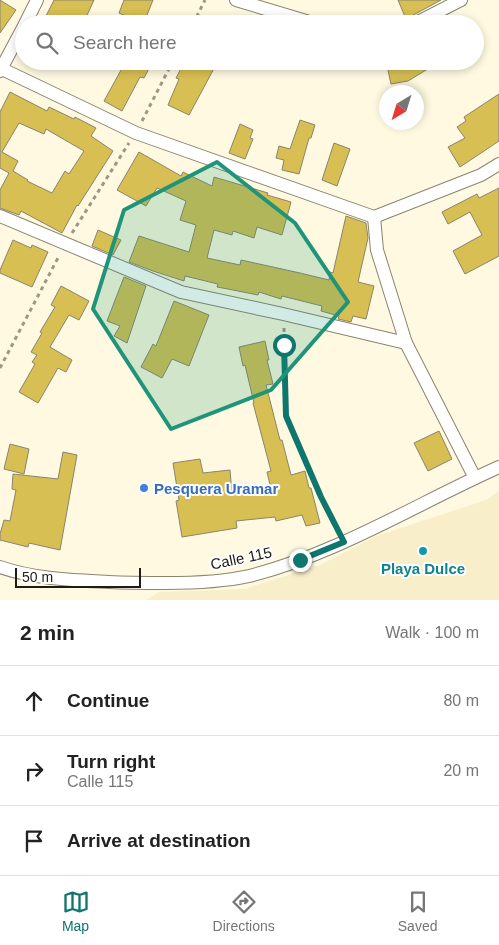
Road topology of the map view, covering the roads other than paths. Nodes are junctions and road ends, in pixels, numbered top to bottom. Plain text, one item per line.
1 (37, 0) edge
2 (236, 0) edge
3 (462, 0) edge
4 (29, 15) edge
5 (286, 15) edge
6 (432, 15) edge
7 (15, 42) edge
8 (0, 69) edge
9 (499, 164) edge
10 (0, 216) edge
11 (374, 217) junction
12 (406, 342) junction
13 (499, 467) edge
14 (475, 478) junction
15 (0, 567) edge

1 - 4 street
2 - 5 street
3 - 6 street
7 - 8 street
8 - 11 street
9 - 11 street
10 - 12 street
11 - 12 street
12 - 14 street
13 - 14 street, Calle 115
14 - 15 street, Calle 115

